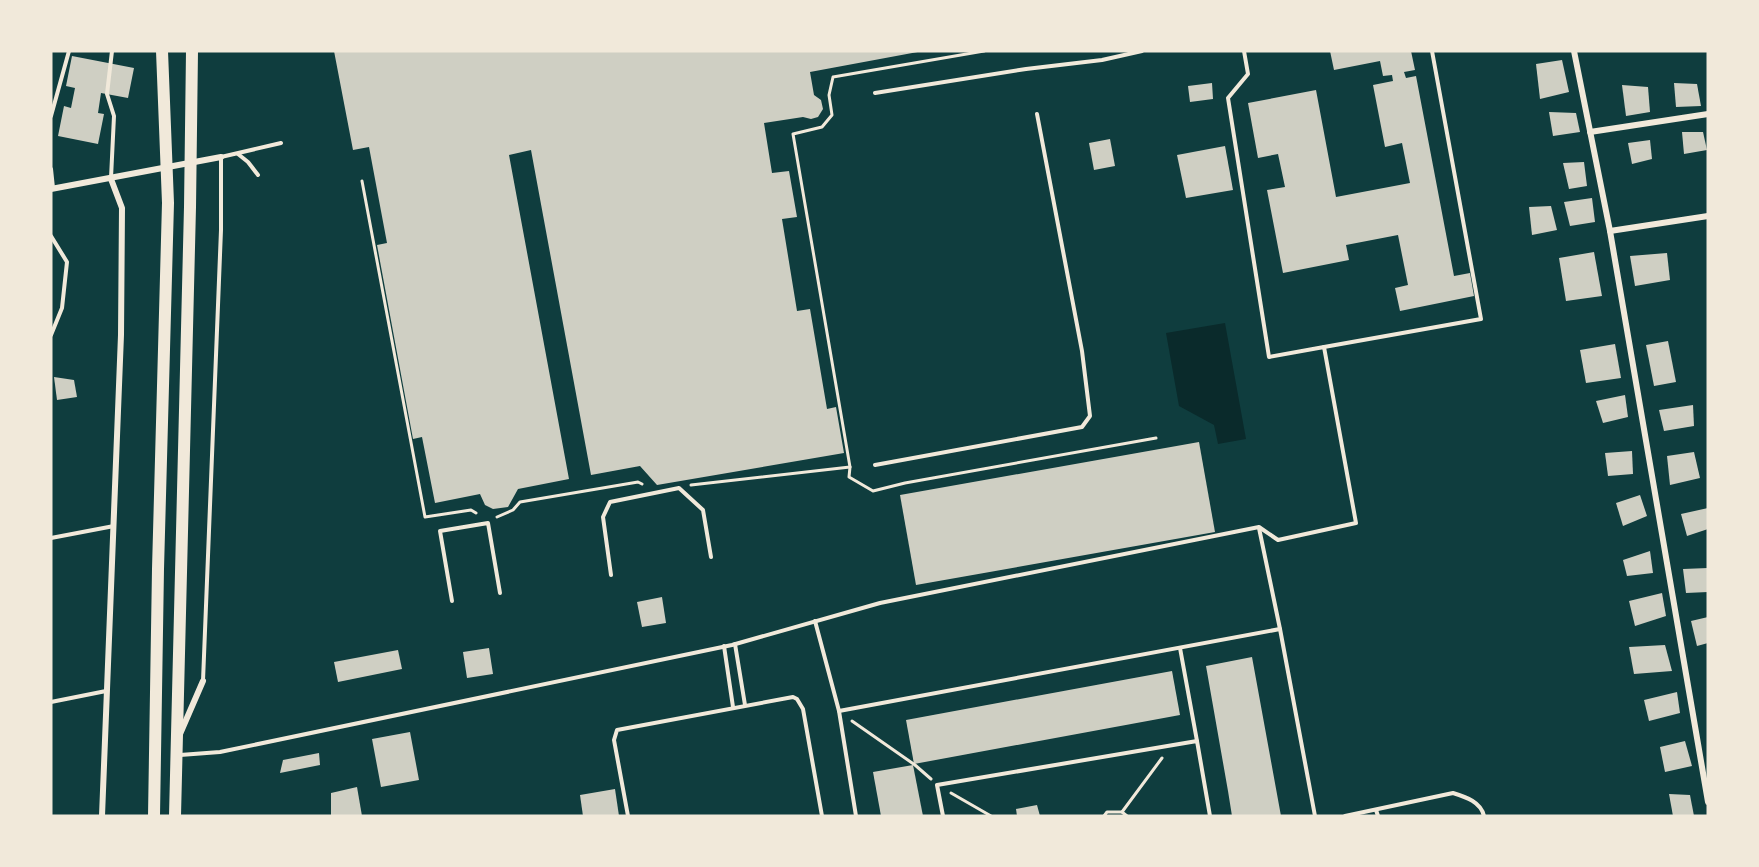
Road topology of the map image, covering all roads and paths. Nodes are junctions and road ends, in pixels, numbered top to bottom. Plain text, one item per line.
1 (69, 51) edge
2 (112, 51) edge
3 (162, 51) edge
4 (192, 51) edge
5 (984, 51) edge
6 (1142, 51) edge
7 (1244, 51) edge
8 (1432, 51) edge
9 (1575, 51) edge
10 (875, 93) dead end
11 (1037, 114) dead end
12 (1708, 114) edge
13 (51, 116) edge
14 (1590, 132) junction
15 (281, 142) dead end
16 (238, 154) junction
17 (221, 157) junction
18 (190, 164) junction
19 (168, 168) junction
20 (51, 169) edge
21 (258, 175) dead end
22 (111, 179) junction
23 (362, 181) dead end
24 (52, 189) edge
25 (1708, 216) edge
26 (1610, 231) junction
27 (51, 236) edge
28 (51, 335) edge
29 (1324, 348) junction
30 (1156, 438) dead end
31 (875, 465) dead end
32 (850, 467) junction
33 (647, 486) dead end
34 (680, 486) dead end
35 (478, 514) dead end
36 (493, 517) dead end
37 (115, 526) junction
38 (1259, 527) junction
39 (51, 538) edge
40 (711, 557) dead end
41 (611, 575) dead end
42 (500, 593) dead end
43 (453, 601) dead end
44 (815, 621) junction
45 (1280, 629) junction
46 (735, 644) junction
47 (724, 646) junction
48 (1180, 648) junction
49 (203, 681) joint
50 (106, 691) junction
51 (51, 702) edge
52 (745, 705) junction
53 (733, 707) junction
54 (839, 711) junction
55 (1197, 741) junction
56 (1171, 745) junction
57 (176, 749) junction
58 (1706, 783) edge
59 (937, 785) junction
60 (1708, 802) edge
61 (1376, 810) junction
62 (1122, 812) junction
63 (102, 816) edge
64 (154, 816) edge
65 (175, 816) edge
66 (628, 816) edge
67 (822, 816) edge
68 (856, 816) edge
69 (943, 816) edge
70 (991, 816) edge
71 (1104, 816) edge
72 (1127, 816) edge
73 (1210, 816) edge
74 (1315, 816) edge
75 (1345, 816) edge
76 (1378, 816) edge
77 (1484, 816) edge

1 - 13 lane
2 - 22 lane
3 - 19 main road
4 - 18 main road
5 - 32 path
6 - 10 lane
7 - 29 lane
8 - 29 lane
9 - 14 street
11 - 31 lane
12 - 14 street
14 - 26 street
15 - 16 lane
16 - 17 lane
16 - 21 lane
17 - 18 street
17 - 49 lane
18 - 19 street
18 - 57 main road
19 - 22 street
19 - 64 main road
20 - 24 lane
22 - 24 street
22 - 37 street
23 - 35 path
25 - 26 street
26 - 58 street
27 - 28 lane
29 - 38 lane
30 - 32 path
32 - 34 path
33 - 36 path
37 - 39 lane
37 - 50 street
38 - 44 lane
38 - 45 lane
40 - 41 lane
42 - 43 lane
44 - 46 lane
44 - 54 lane
45 - 48 lane
45 - 74 lane
46 - 47 lane
46 - 52 lane
47 - 53 lane
47 - 57 lane
48 - 54 lane
48 - 55 lane
49 - 57 street
50 - 51 lane
50 - 63 street
52 - 53 lane
52 - 67 lane
53 - 66 lane
54 - 59 path
54 - 68 lane
55 - 56 lane
55 - 73 lane
56 - 59 lane
56 - 62 path
57 - 65 main road
58 - 60 street
59 - 69 lane
59 - 70 path
61 - 75 lane
61 - 76 lane
61 - 77 lane
62 - 71 path
62 - 72 path

